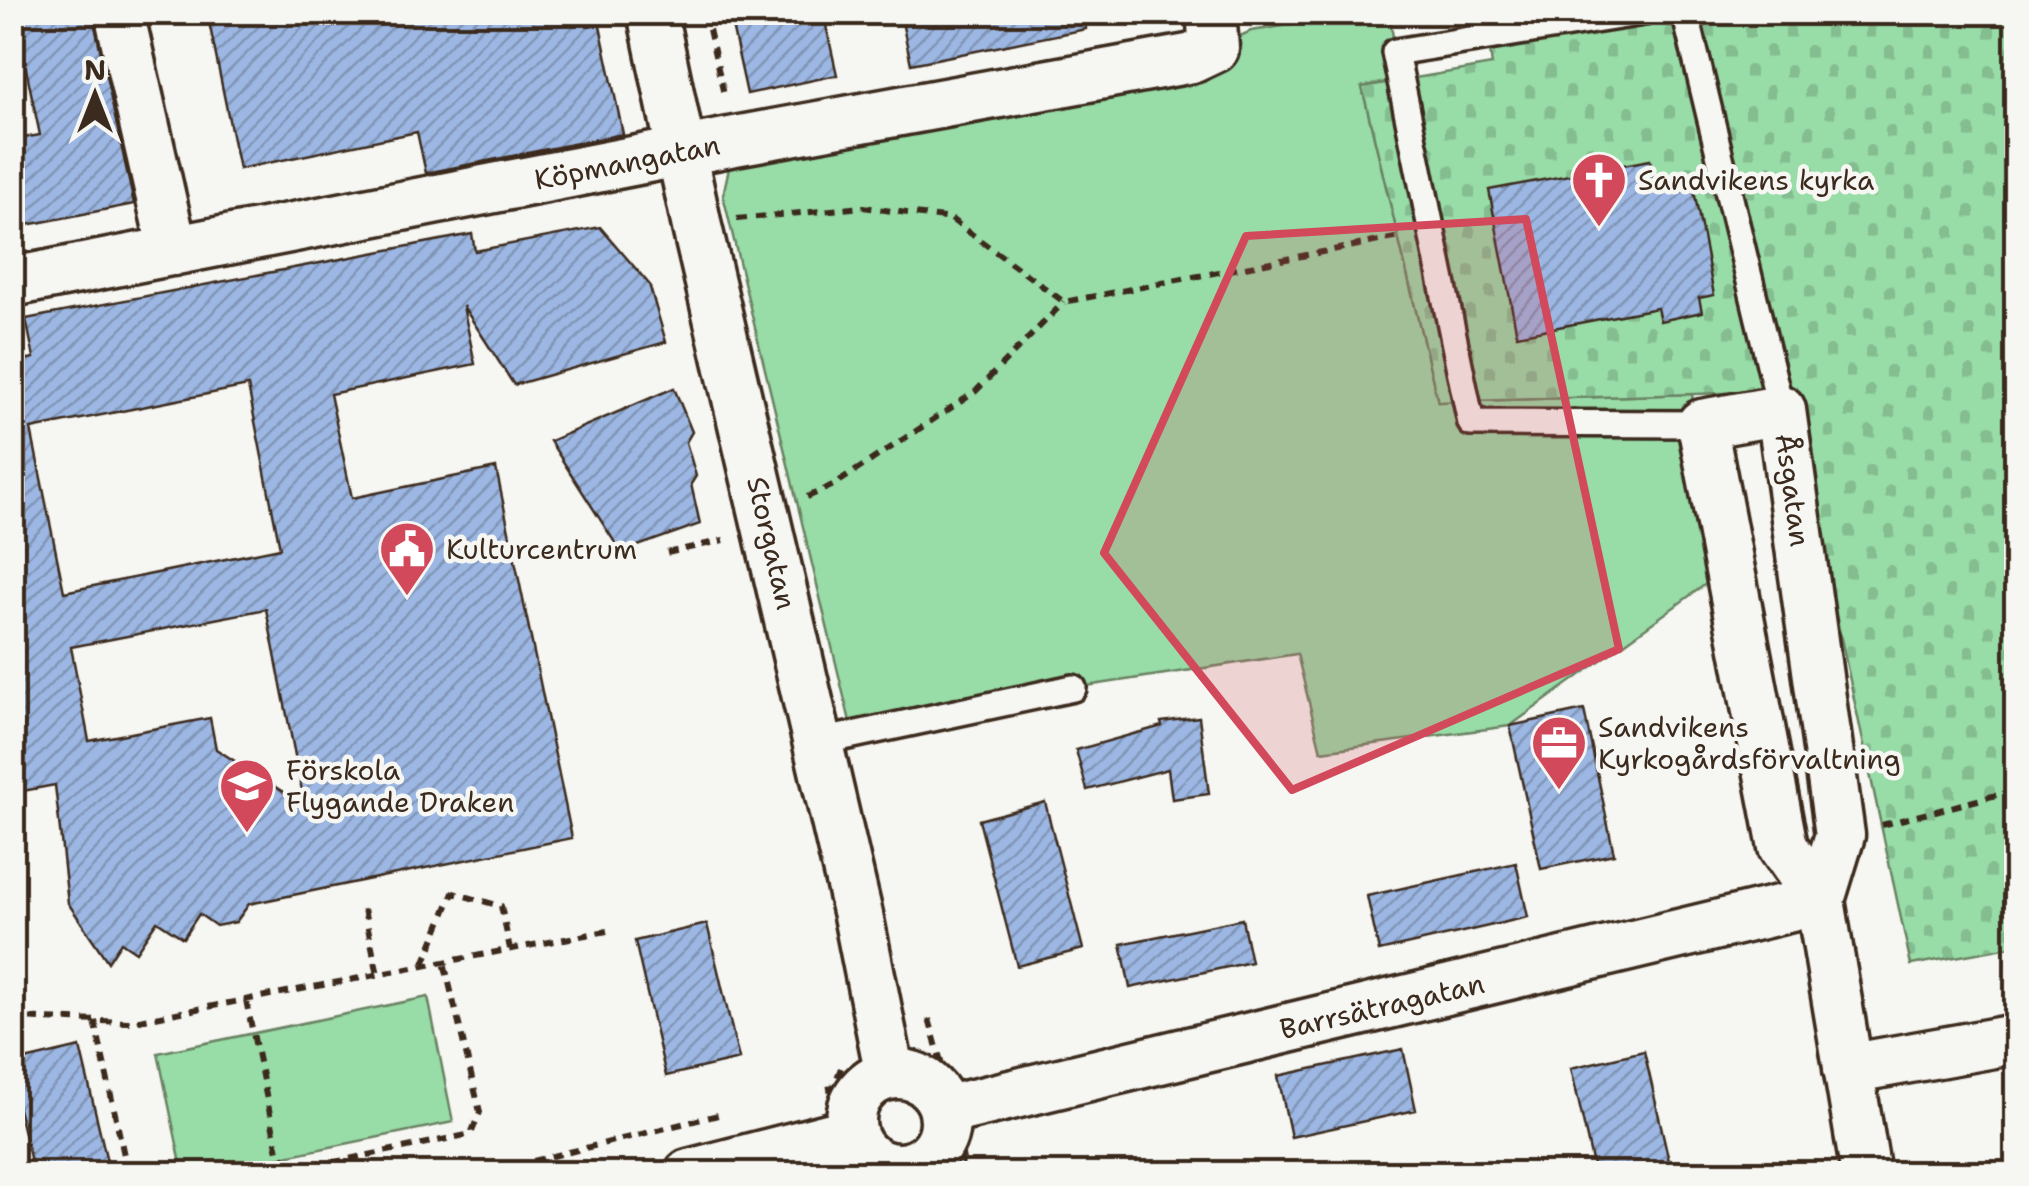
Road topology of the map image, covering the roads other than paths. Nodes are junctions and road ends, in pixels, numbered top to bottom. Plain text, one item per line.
1 (119, 12) edge
2 (652, 12) edge
3 (1644, 12) edge
4 (1686, 12) edge
5 (1212, 17) edge
6 (680, 152) junction
7 (173, 252) junction
8 (12, 282) edge
9 (1781, 410) junction
10 (1702, 424) junction
11 (1817, 654) junction
12 (1748, 668) junction
13 (1073, 688) dead end
14 (820, 742) junction
15 (1820, 900) junction
16 (2016, 1039) edge
17 (1848, 1069) junction
18 (890, 1075) junction
19 (944, 1090) junction
20 (852, 1132) junction
21 (926, 1168) edge
22 (689, 1174) edge
23 (1866, 1174) edge

1 - 7 street
2 - 6 street, Storgatan
3 - 10 lane
4 - 9 lane
5 - 6 street, Köpmangatan
6 - 7 street, Köpmangatan
6 - 14 street, Storgatan
7 - 8 street, Köpmangatan
9 - 10 street, Åsgatan
9 - 11 street, Åsgatan
10 - 12 street, Åsgatan
11 - 12 street
11 - 15 street, Åsgatan
12 - 15 street, Åsgatan
13 - 14 lane
14 - 18 street, Storgatan
15 - 17 street, Åsgatan
15 - 19 street, Barrsätragatan
16 - 17 street
17 - 23 street, Åsgatan
18 - 19 street
18 - 20 street
19 - 21 street
20 - 21 street
20 - 22 street

